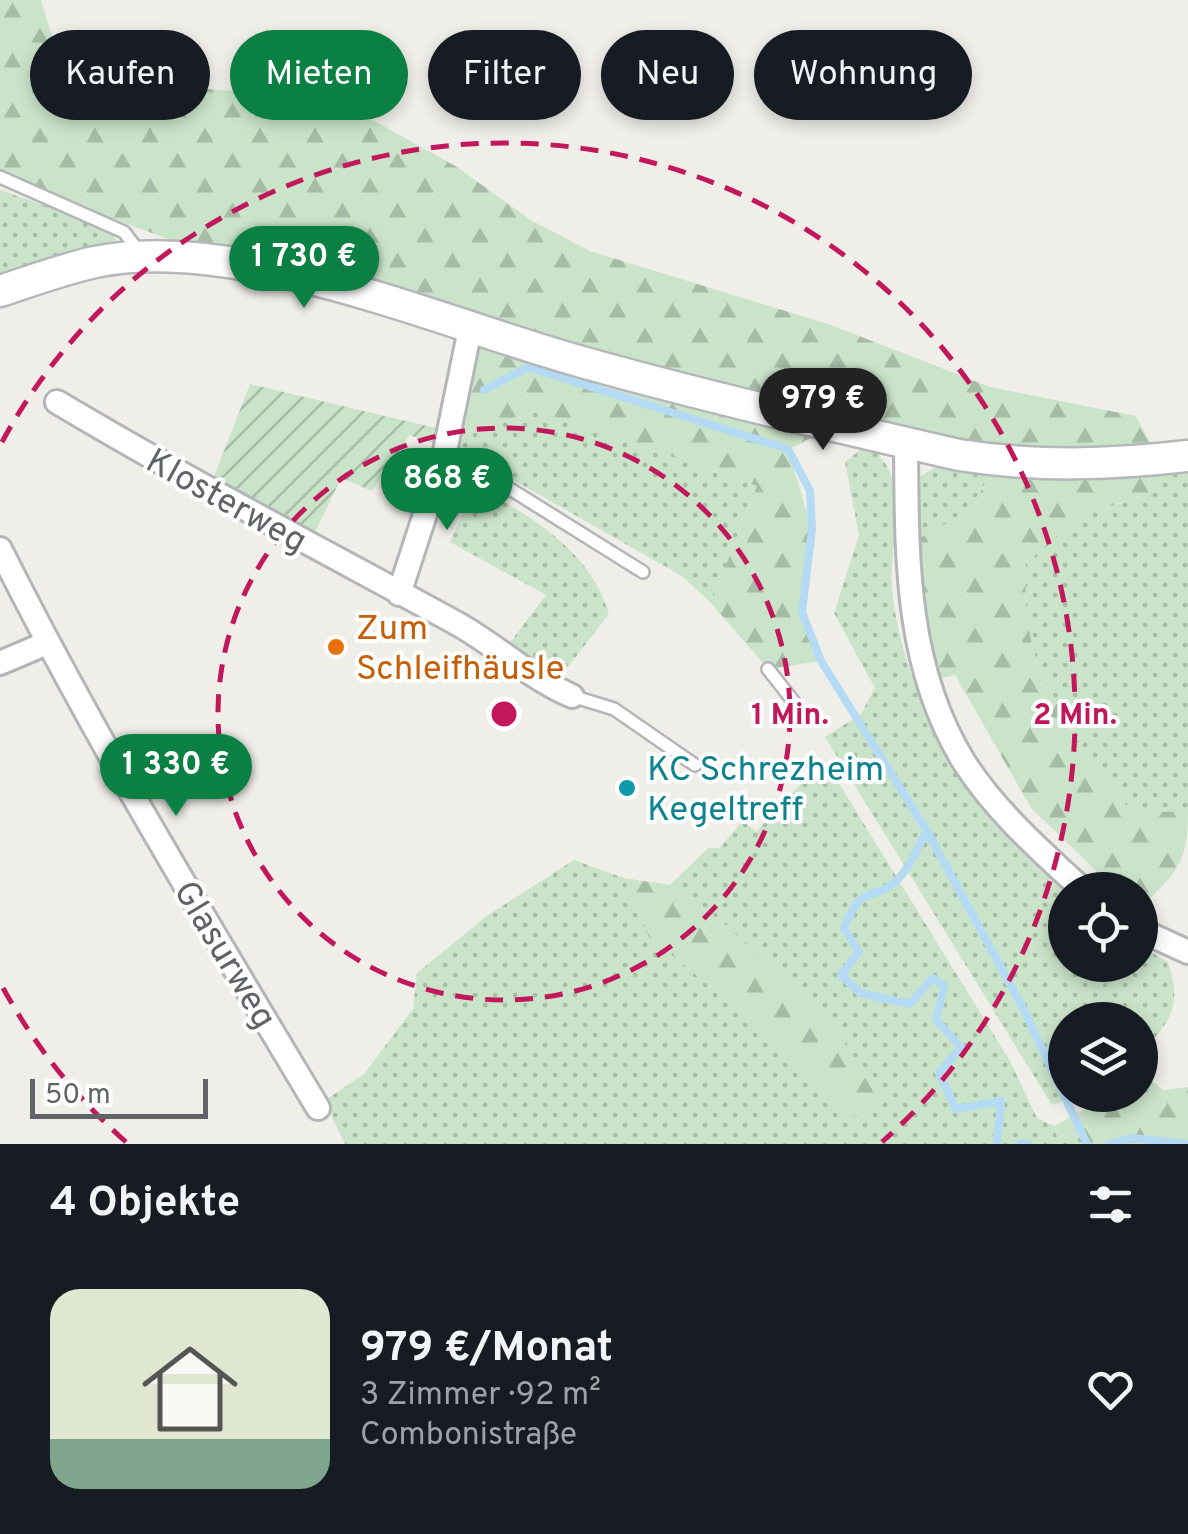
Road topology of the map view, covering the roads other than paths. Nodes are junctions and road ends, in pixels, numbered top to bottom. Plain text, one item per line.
1 (0, 177) edge
2 (143, 258) junction
3 (0, 290) edge
4 (470, 329) junction
5 (57, 402) dead end
6 (906, 443) junction
7 (444, 456) junction
8 (1188, 456) edge
9 (0, 549) edge
10 (643, 572) dead end
11 (399, 594) junction
12 (47, 643) junction
13 (0, 663) edge
14 (768, 669) dead end
15 (572, 696) joint
16 (808, 720) dead end
17 (695, 765) dead end
18 (1063, 872) edge
19 (1158, 938) edge
20 (1188, 952) edge
21 (318, 1108) dead end

1 - 2 lane
2 - 3 main road
2 - 4 main road
4 - 6 main road
4 - 7 street
5 - 11 street, Klosterweg
6 - 8 main road
6 - 18 street
7 - 10 lane
7 - 11 street
9 - 12 street, Glasurweg
11 - 15 street, Klosterweg
12 - 13 street
12 - 21 street, Glasurweg
14 - 16 lane
15 - 17 lane
19 - 20 street

